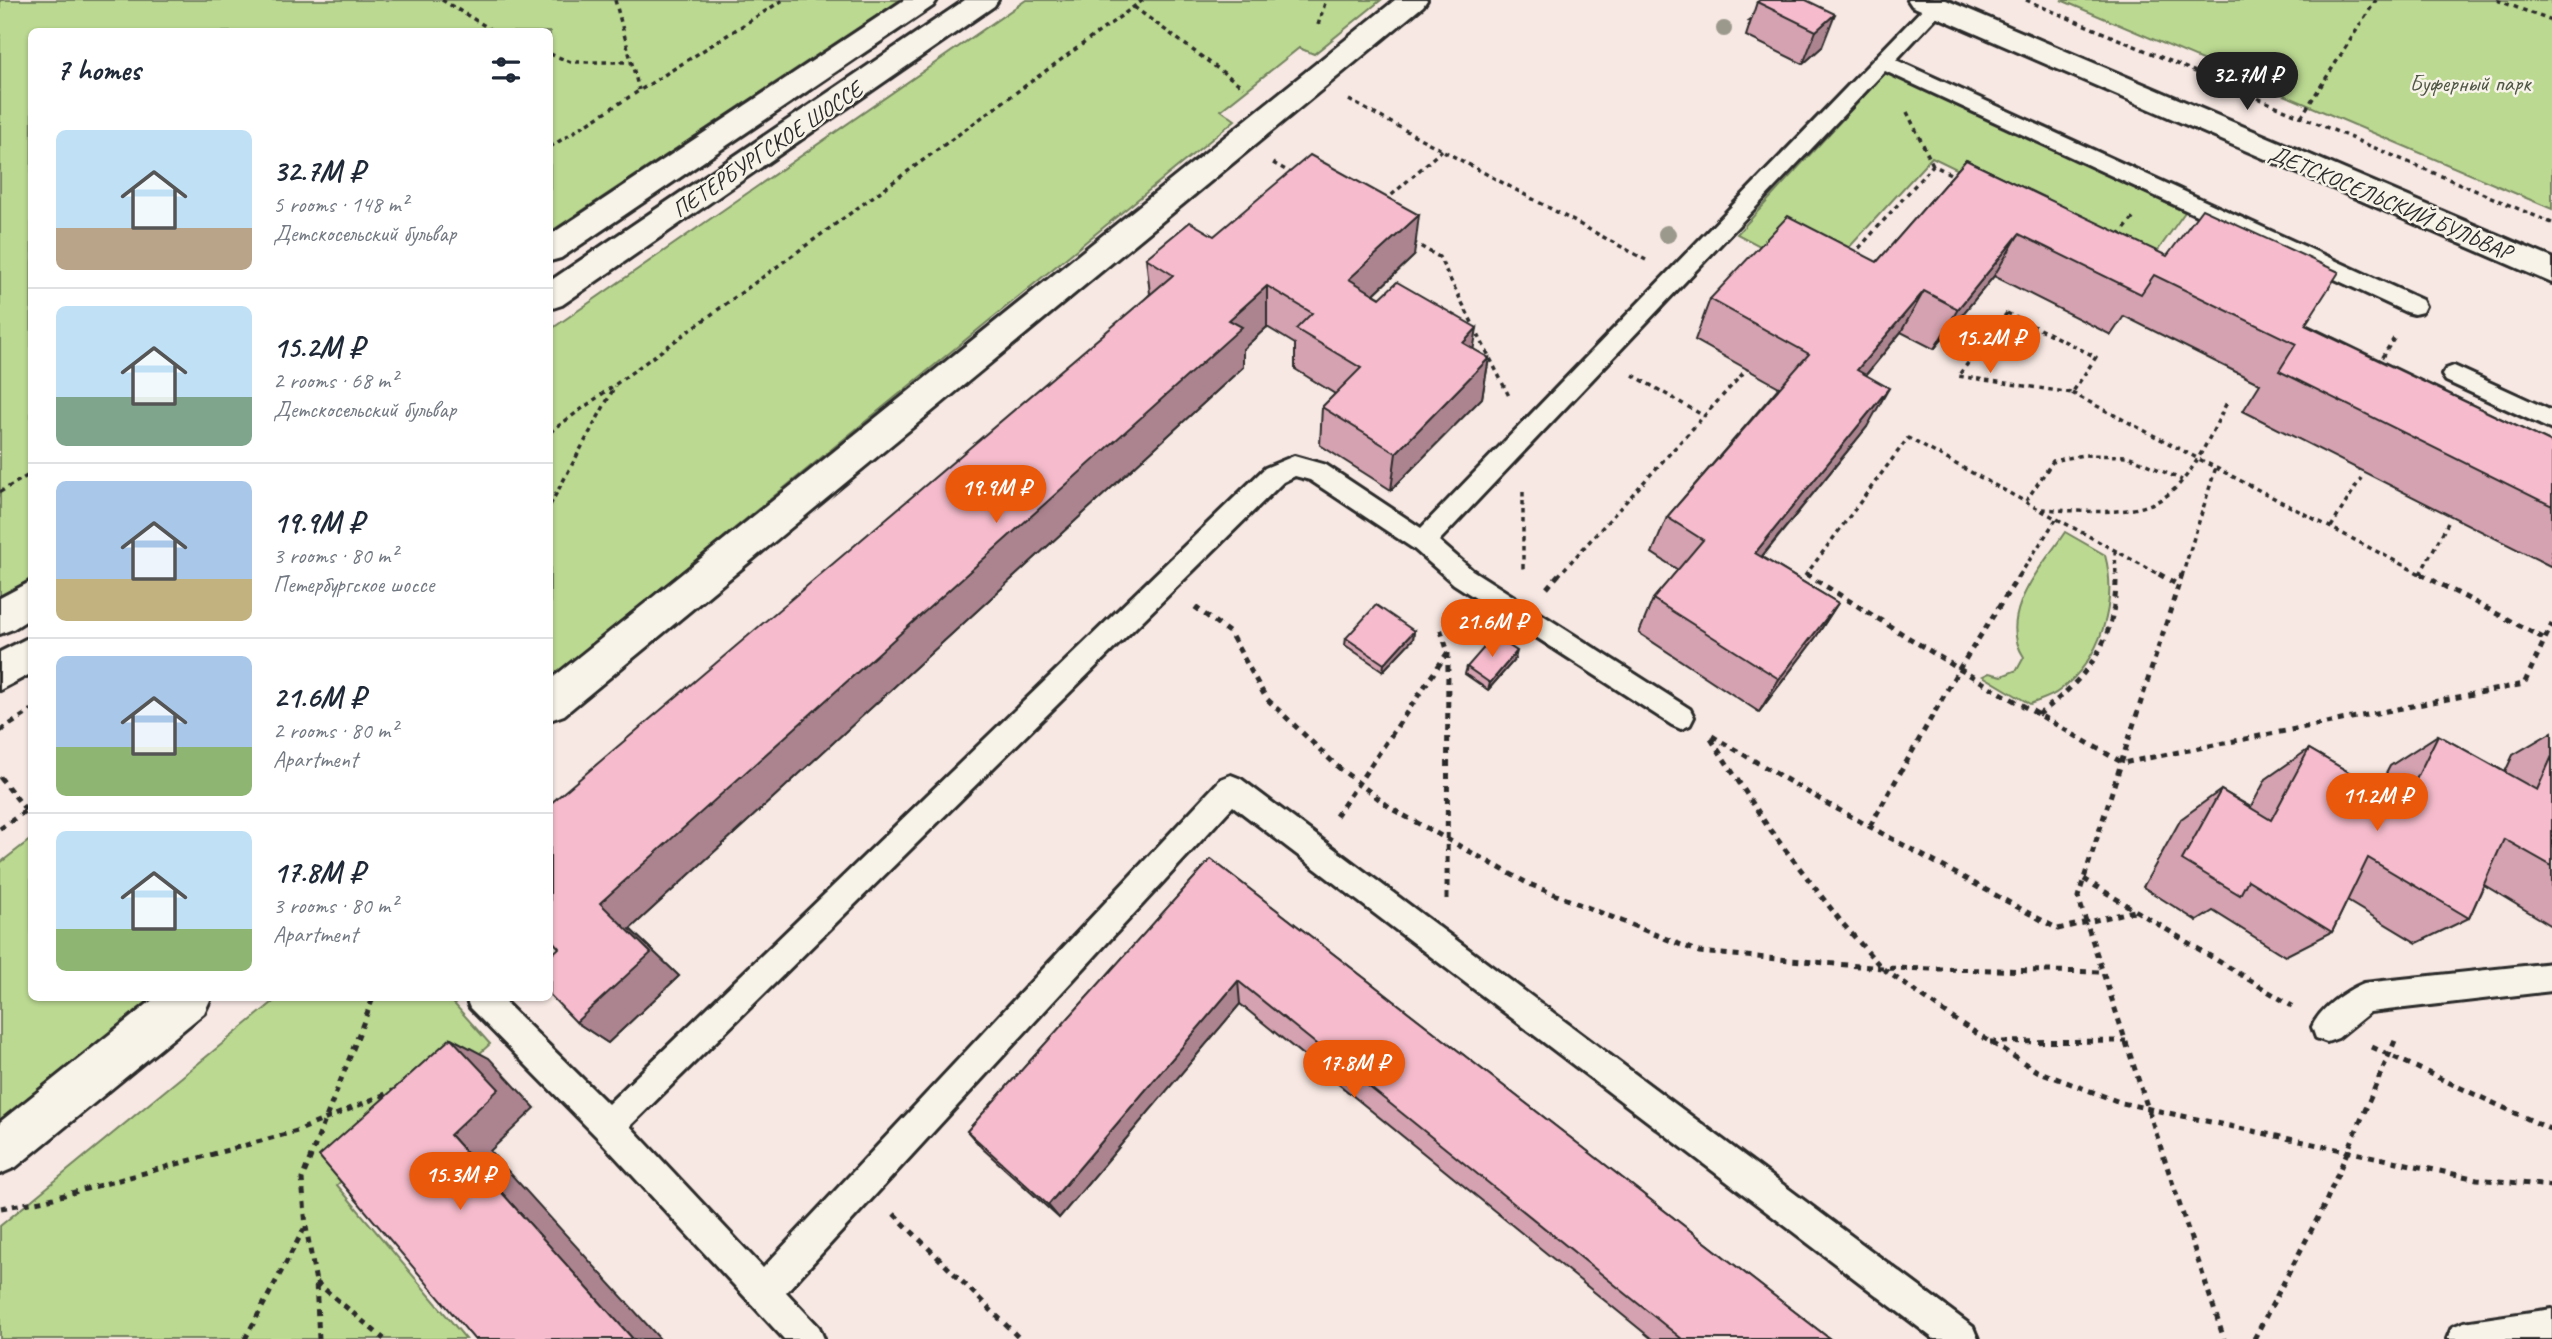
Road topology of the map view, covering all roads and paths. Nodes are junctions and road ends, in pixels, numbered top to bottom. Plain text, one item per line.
1 (442, 0) edge
2 (615, 0) edge
3 (783, 0) edge
4 (923, 0) edge
5 (984, 0) edge
6 (1143, 0) edge
7 (1413, 0) edge
8 (2026, 0) edge
9 (2376, 0) edge
10 (2497, 0) edge
11 (1929, 3) edge
12 (1134, 7) junction
13 (1763, 8) edge
14 (2552, 21) edge
15 (488, 28) edge
16 (1755, 28) dead end
17 (553, 55) edge
18 (631, 62) junction
19 (1883, 62) junction
20 (1244, 88) dead end
21 (639, 91) junction
22 (1345, 98) dead end
23 (2301, 117) junction
24 (553, 145) edge
25 (1442, 150) junction
26 (1268, 160) dead end
27 (1301, 179) edge
28 (1970, 183) edge
29 (2157, 188) junction
30 (1378, 208) edge
31 (2552, 223) edge
32 (1404, 237) edge
33 (2116, 240) edge
34 (553, 248) edge
35 (1851, 256) edge
36 (2552, 271) edge
37 (1677, 276) junction
38 (553, 295) edge
39 (2414, 306) joint
40 (1746, 369) edge
41 (2371, 375) edge
42 (2454, 375) dead end
43 (615, 385) junction
44 (2072, 393) junction
45 (1512, 401) dead end
46 (2227, 402) dead end
47 (2552, 421) edge
48 (553, 430) edge
49 (1523, 438) junction
50 (2199, 459) junction
51 (2216, 467) junction
52 (28, 474) edge
53 (2361, 478) dead end
54 (2182, 480) junction
55 (0, 492) edge
56 (553, 499) edge
57 (2026, 502) junction
58 (2041, 509) junction
59 (2057, 518) junction
60 (2448, 523) dead end
61 (2331, 527) junction
62 (1423, 542) junction
63 (2115, 550) junction
64 (2420, 574) junction
65 (1163, 583) junction
66 (2178, 585) junction
67 (28, 600) edge
68 (1523, 614) junction
69 (0, 618) edge
70 (2552, 624) edge
71 (1439, 625) dead end
72 (2545, 639) junction
73 (1448, 652) junction
74 (28, 655) edge
75 (1959, 669) junction
76 (0, 673) edge
77 (553, 702) edge
78 (28, 713) edge
79 (2038, 715) junction
80 (1681, 717) dead end
81 (0, 731) edge
82 (2123, 763) junction
83 (0, 777) edge
84 (1359, 783) junction
85 (26, 810) joint
86 (1339, 813) dead end
87 (1870, 825) junction
88 (0, 829) edge
89 (1447, 839) junction
90 (2084, 879) junction
91 (2087, 923) junction
92 (1446, 950) junction
93 (1882, 968) junction
94 (2102, 972) junction
95 (2552, 977) edge
96 (2417, 991) junction
97 (185, 1001) edge
98 (372, 1001) edge
99 (484, 1001) edge
100 (2327, 1027) dead end
101 (2126, 1041) junction
102 (1990, 1042) junction
103 (399, 1087) edge
104 (2148, 1108) junction
105 (323, 1122) junction
106 (608, 1126) junction
107 (2348, 1150) junction
108 (0, 1151) edge
109 (864, 1184) junction
110 (2552, 1186) edge
111 (1, 1208) edge
112 (306, 1227) junction
113 (316, 1282) junction
114 (764, 1293) junction
115 (2552, 1326) edge
116 (245, 1339) edge
117 (320, 1339) edge
118 (384, 1339) edge
119 (807, 1339) edge
120 (1020, 1339) edge
121 (1961, 1339) edge
122 (2224, 1339) edge
123 (2254, 1339) edge
124 (2464, 1339) edge

1 - 15 path
2 - 18 path
3 - 21 path
4 - 34 street, ПЕТЕРБУРГСКОЕ ШОССЕ
5 - 38 street, ПЕТЕРБУРГСКОЕ ШОССЕ
6 - 12 path
7 - 77 street
8 - 23 path
9 - 23 path
10 - 14 path
11 - 19 lane
11 - 36 street, ДЕТСКОСЕЛЬСКИЙ БУЛЬВАР
12 - 20 path
12 - 43 path
13 - 16 path
17 - 18 path
18 - 21 path
19 - 29 lane
19 - 37 lane
21 - 24 path
22 - 25 path
23 - 31 path
25 - 30 path
25 - 37 path
26 - 27 path
28 - 35 path
29 - 33 path
29 - 39 lane
32 - 45 path
37 - 49 lane
39 - 41 path
40 - 68 path
42 - 47 lane
43 - 48 path
43 - 56 path
44 - 44 path
44 - 50 path
46 - 50 path
49 - 62 lane
49 - 68 path
50 - 51 path
50 - 54 path
51 - 61 path
51 - 66 path
52 - 55 path
53 - 61 path
54 - 57 path
54 - 58 path
57 - 58 path
57 - 75 path
58 - 59 path
59 - 63 path
59 - 75 path
60 - 64 path
61 - 64 path
62 - 65 lane
62 - 68 lane
63 - 66 path
63 - 79 path
64 - 72 path
65 - 84 path
65 - 106 lane
66 - 82 path
67 - 69 street
68 - 80 lane
70 - 72 path
71 - 73 path
72 - 82 path
73 - 84 path
73 - 89 path
74 - 76 street
75 - 79 path
75 - 87 path
78 - 81 path
79 - 82 path
82 - 90 path
83 - 85 path
84 - 86 path
84 - 89 path
85 - 88 path
87 - 91 path
87 - 93 path
89 - 92 path
89 - 93 path
90 - 91 path
90 - 91 path
91 - 94 path
92 - 109 lane
92 - 121 lane
93 - 94 path
93 - 102 path
94 - 101 path
95 - 96 lane
96 - 100 lane
96 - 107 path
97 - 108 street
98 - 105 path
99 - 106 lane
101 - 102 path
101 - 104 path
102 - 104 path
103 - 105 path
104 - 107 path
104 - 122 path
105 - 111 path
105 - 112 path
106 - 114 lane
107 - 110 path
107 - 123 path
109 - 114 lane
109 - 120 path
112 - 113 path
112 - 116 path
113 - 117 path
113 - 118 path
114 - 119 lane
115 - 124 lane

